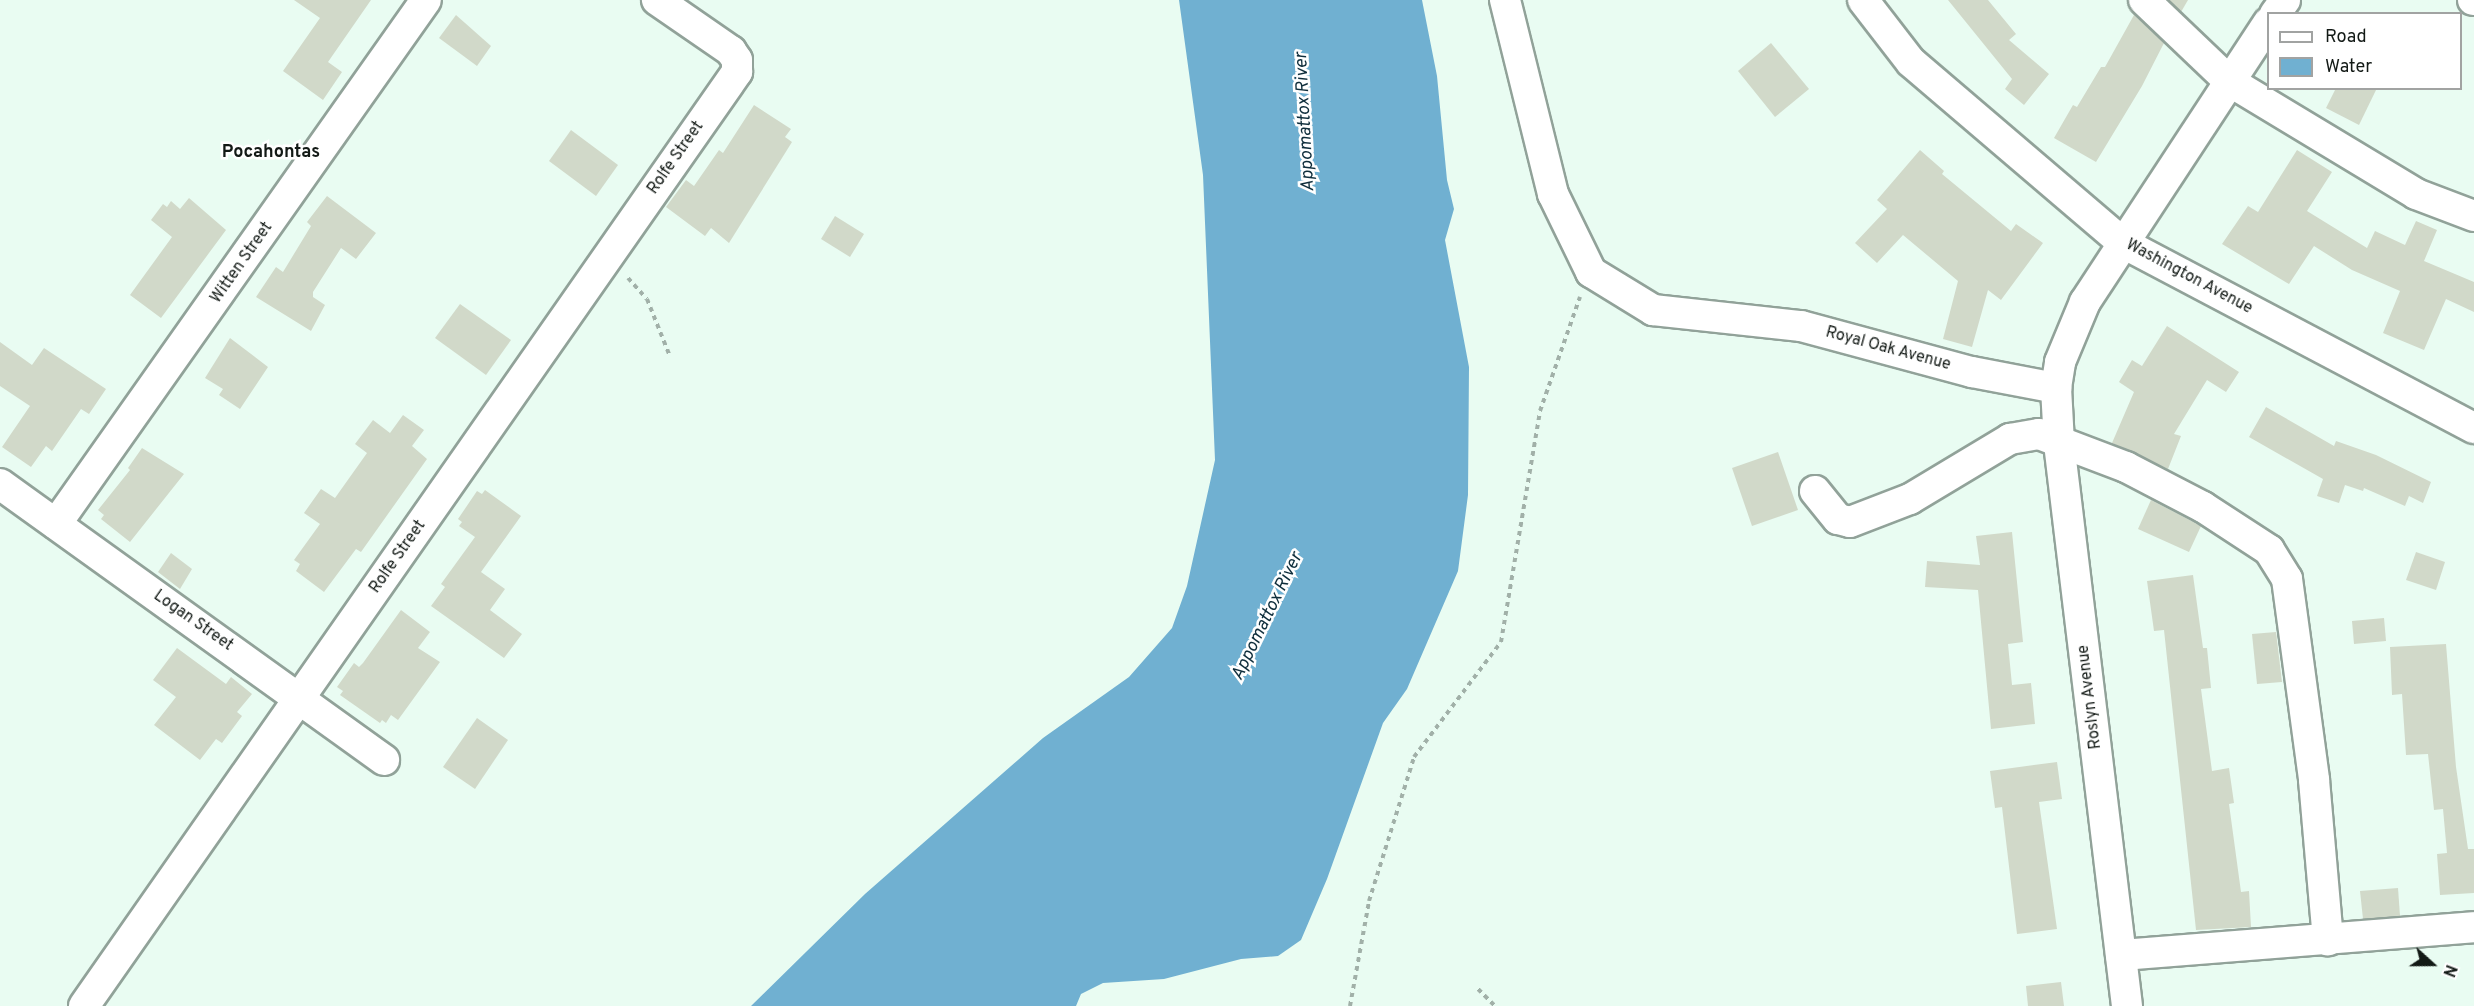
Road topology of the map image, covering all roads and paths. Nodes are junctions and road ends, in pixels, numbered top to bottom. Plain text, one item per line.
1 (426, 0) edge
2 (657, 0) edge
3 (1505, 0) edge
4 (1863, 0) edge
5 (2144, 0) edge
6 (2267, 24) edge
7 (2229, 81) junction
8 (2474, 216) edge
9 (2123, 243) junction
10 (608, 255) junction
11 (1591, 272) junction
12 (669, 354) dead end
13 (2056, 388) junction
14 (2474, 428) edge
15 (2059, 443) junction
16 (0, 484) edge
17 (1815, 490) dead end
18 (56, 524) junction
19 (300, 697) junction
20 (384, 760) dead end
21 (2474, 927) edge
22 (2328, 940) junction
23 (2121, 955) junction
24 (1478, 989) dead end
25 (84, 1006) edge
26 (1350, 1006) edge
27 (1495, 1006) edge
28 (2127, 1006) edge

1 - 18 street, Witten Street
2 - 10 street, Rolfe Street
3 - 11 street
4 - 9 street, Washington Avenue
5 - 7 street
6 - 7 street
7 - 8 street
7 - 9 street
9 - 13 street
9 - 14 street, Washington Avenue
10 - 12 path
10 - 19 street, Rolfe Street
11 - 13 street, Royal Oak Avenue
11 - 26 path
13 - 15 street, Roslyn Avenue
15 - 17 street
15 - 22 street
15 - 23 street, Roslyn Avenue
16 - 18 street, Logan Street
18 - 19 street, Logan Street
19 - 20 street, Logan Street
19 - 25 street, Rolfe Street
21 - 22 street
22 - 23 street
23 - 28 street, Roslyn Avenue
24 - 27 path

